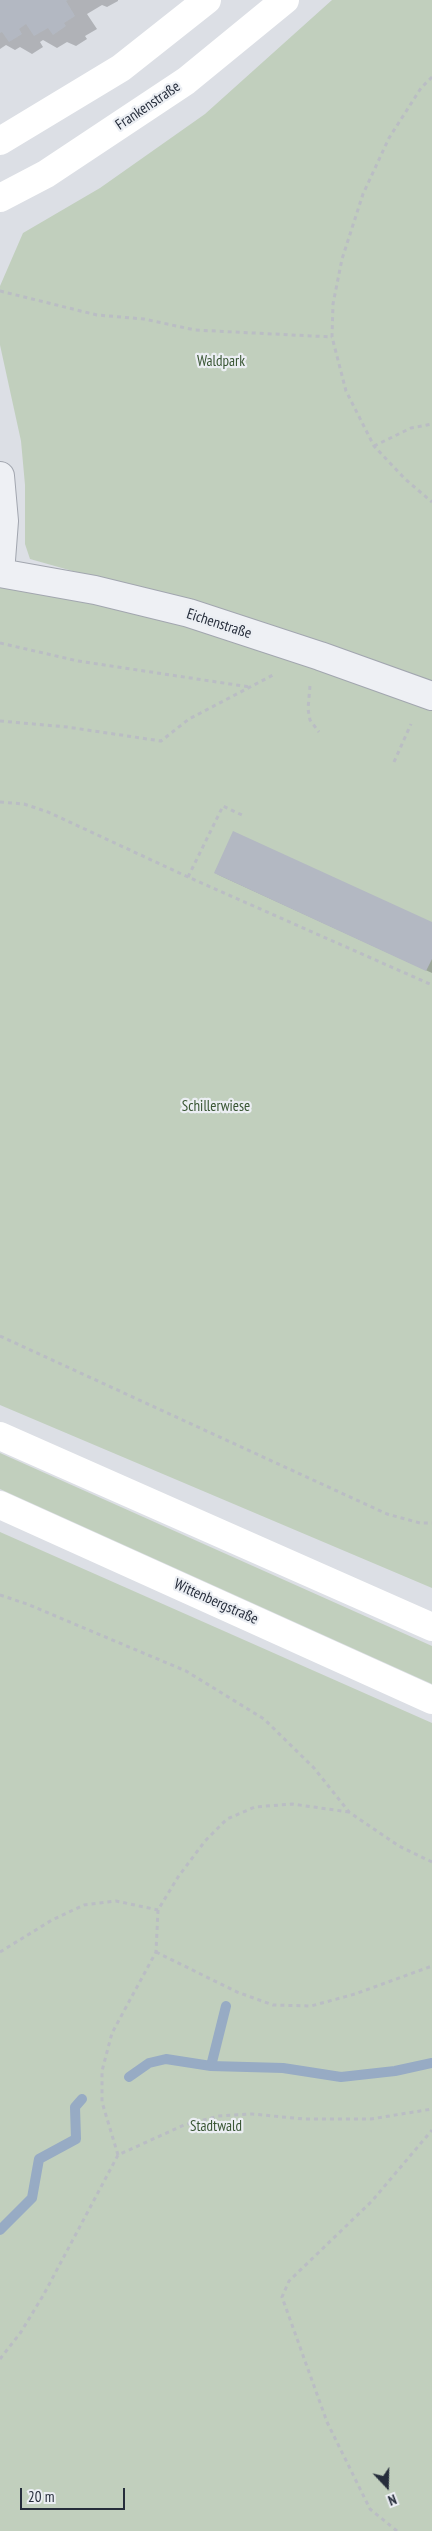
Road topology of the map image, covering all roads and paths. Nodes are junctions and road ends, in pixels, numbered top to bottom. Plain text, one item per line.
1 (207, 0) edge
2 (285, 0) edge
3 (432, 77) edge
4 (0, 141) edge
5 (0, 198) edge
6 (0, 291) edge
7 (332, 337) junction
8 (432, 424) edge
9 (374, 446) junction
10 (0, 476) edge
11 (432, 502) edge
12 (0, 573) edge
13 (0, 643) edge
14 (315, 654) junction
15 (252, 687) junction
16 (432, 696) edge
17 (413, 719) dead end
18 (0, 721) edge
19 (319, 732) dead end
20 (394, 762) dead end
21 (0, 802) edge
22 (244, 816) dead end
23 (188, 877) junction
24 (432, 984) edge
25 (0, 1336) edge
26 (0, 1436) edge
27 (0, 1505) edge
28 (432, 1523) edge
29 (0, 1596) edge
30 (432, 1627) edge
31 (432, 1700) edge
32 (349, 1812) junction
33 (432, 1862) edge
34 (158, 1910) junction
35 (0, 1952) edge
36 (156, 1952) junction
37 (432, 1966) edge
38 (432, 2109) edge
39 (432, 2130) edge
40 (118, 2155) junction
41 (0, 2359) edge
42 (398, 2531) edge

1 - 4 main road
2 - 5 main road, Frankenstraße
3 - 7 path
6 - 7 path
7 - 9 path
8 - 9 path
9 - 11 path
10 - 12 street, Eichenstraße
12 - 14 street, Eichenstraße
13 - 15 path
14 - 15 path
14 - 16 street, Eichenstraße
14 - 19 path
15 - 18 path
17 - 20 path
21 - 23 path
22 - 23 path
23 - 24 path
25 - 28 path
26 - 30 main road
27 - 31 main road, Wittenbergstraße
29 - 32 path
32 - 33 path
32 - 34 path
34 - 35 path
34 - 36 path
36 - 37 path
36 - 40 path
38 - 40 path
39 - 42 path
40 - 41 path

